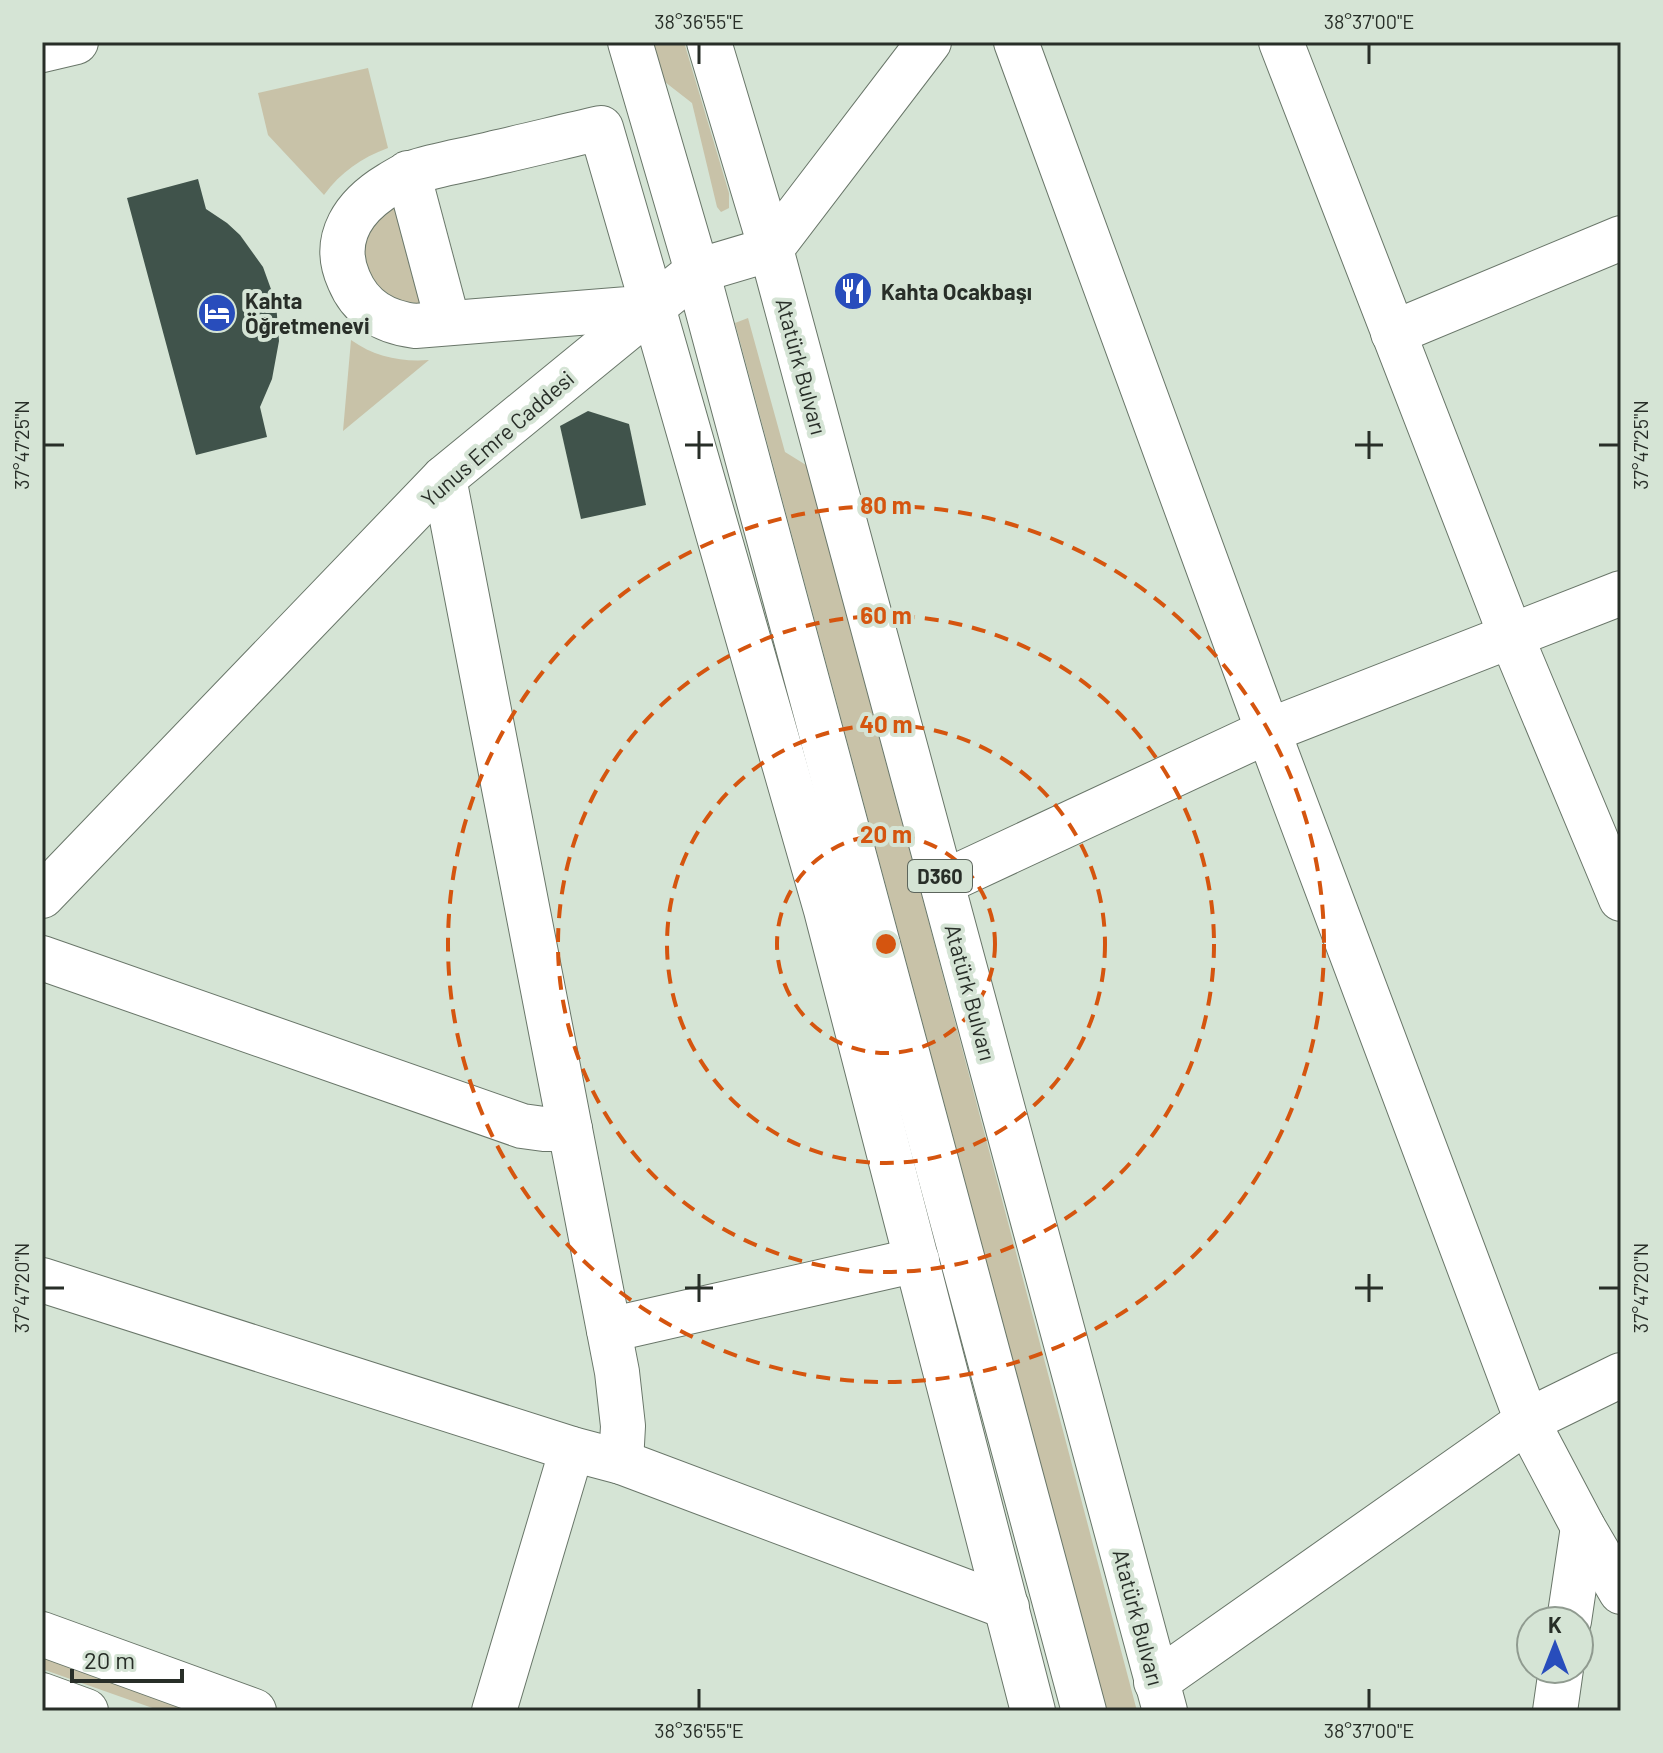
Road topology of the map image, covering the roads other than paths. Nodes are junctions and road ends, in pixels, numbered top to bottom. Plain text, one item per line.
1 (76, 42) edge
2 (630, 42) edge
3 (709, 42) edge
4 (929, 42) edge
5 (1016, 42) edge
6 (1281, 42) edge
7 (42, 50) edge
8 (408, 173) junction
9 (1621, 238) edge
10 (771, 249) junction
11 (697, 271) junction
12 (653, 307) junction
13 (448, 323) junction
14 (1393, 333) junction
15 (444, 478) junction
16 (1621, 593) edge
17 (1511, 636) junction
18 (1268, 731) junction
19 (942, 883) junction
20 (42, 896) edge
21 (1621, 899) edge
22 (42, 958) edge
23 (570, 1129) junction
24 (917, 1260) junction
25 (42, 1280) edge
26 (609, 1330) junction
27 (1621, 1375) edge
28 (1527, 1421) junction
29 (572, 1449) junction
30 (621, 1462) junction
31 (1583, 1527) junction
32 (1621, 1592) edge
33 (1571, 1605) edge
34 (1007, 1607) junction
35 (42, 1634) edge
36 (1559, 1685) edge
37 (42, 1695) edge
38 (1161, 1697) edge
39 (86, 1711) edge
40 (254, 1711) edge
41 (494, 1711) edge
42 (1033, 1711) edge
43 (1084, 1711) edge
44 (1555, 1711) edge

1 - 7 main road
2 - 11 main road
3 - 10 main road, Atatürk Bulvarı / D360
4 - 10 main road
5 - 18 main road
6 - 14 main road
8 - 12 main road
8 - 13 main road
8 - 13 main road
9 - 14 main road
10 - 11 main road, Yunus Emre Caddesi
10 - 19 main road, Atatürk Bulvarı / D360
11 - 12 main road, Yunus Emre Caddesi
11 - 43 main road
12 - 13 main road
12 - 15 main road, Yunus Emre Caddesi
12 - 24 main road
14 - 17 main road
15 - 20 main road, Yunus Emre Caddesi
15 - 23 main road
16 - 17 main road
17 - 18 main road
17 - 21 main road
18 - 19 main road
18 - 28 main road
19 - 38 main road, Atatürk Bulvarı / D360
22 - 23 main road
23 - 26 main road
24 - 26 main road
24 - 34 main road
25 - 29 main road
26 - 30 main road
27 - 28 main road
28 - 31 main road
28 - 38 main road
29 - 30 main road
29 - 41 main road
30 - 34 main road
31 - 32 main road
31 - 33 main road
34 - 42 main road
35 - 40 main road
36 - 44 main road
37 - 39 main road

